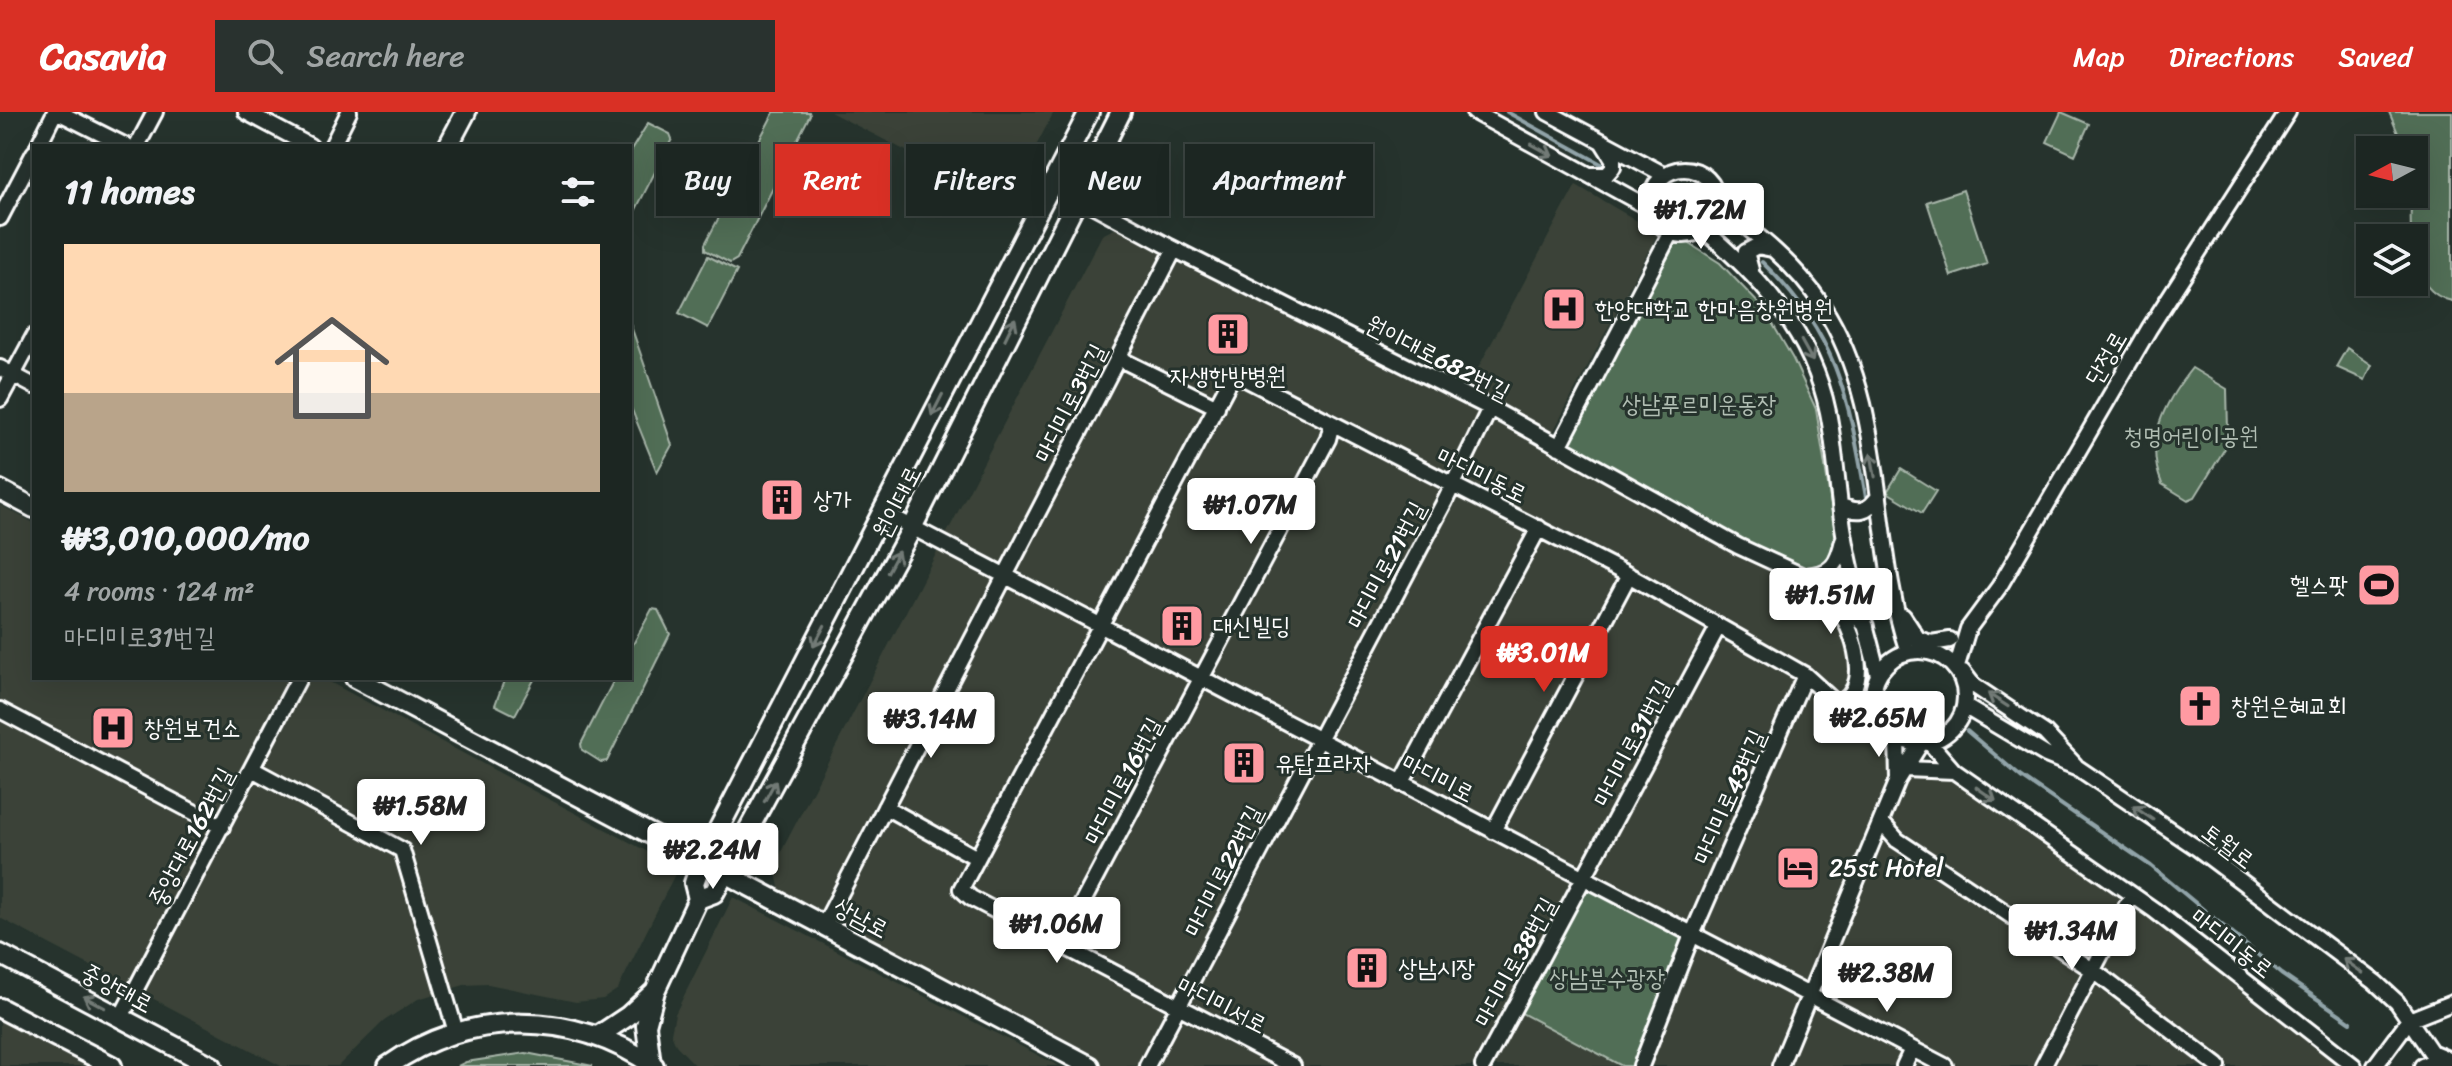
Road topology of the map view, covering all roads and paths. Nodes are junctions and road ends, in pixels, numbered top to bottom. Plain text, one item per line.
1 (57, 112) edge
2 (155, 112) edge
3 (349, 112) edge
4 (466, 112) edge
5 (1089, 112) edge
6 (1121, 112) edge
7 (1474, 112) edge
8 (1547, 112) edge
9 (2288, 112) edge
10 (251, 113) edge
11 (1602, 142) junction
12 (39, 144) edge
13 (122, 144) edge
14 (138, 144) edge
15 (306, 144) edge
16 (333, 144) edge
17 (449, 144) edge
18 (1104, 144) edge
19 (32, 157) edge
20 (1589, 175) junction
21 (1665, 175) junction
22 (1052, 183) junction
23 (1060, 188) edge
24 (1717, 204) junction
25 (1653, 210) junction
26 (1067, 216) edge
27 (1111, 216) edge
28 (0, 218) edge
29 (1703, 229) junction
30 (1671, 232) junction
31 (1772, 249) junction
32 (1174, 250) junction
33 (1751, 271) junction
34 (32, 338) edge
35 (1118, 358) junction
36 (6, 371) edge
37 (32, 385) edge
38 (0, 399) edge
39 (1217, 407) junction
40 (1490, 408) junction
41 (1332, 423) junction
42 (1559, 447) junction
43 (1452, 486) junction
44 (0, 490) edge
45 (1879, 496) junction
46 (1840, 505) junction
47 (32, 507) edge
48 (883, 512) junction
49 (912, 528) junction
50 (1539, 528) junction
51 (1844, 536) junction
52 (1629, 575) junction
53 (1004, 578) junction
54 (1808, 578) junction
55 (1894, 602) junction
56 (1866, 626) junction
57 (1718, 627) junction
58 (1101, 628) junction
59 (1968, 629) junction
60 (1950, 640) junction
61 (1908, 652) junction
62 (1932, 652) junction
63 (1957, 666) junction
64 (1805, 675) junction
65 (1878, 675) junction
66 (298, 680) edge
67 (359, 680) edge
68 (1203, 681) junction
69 (1873, 698) junction
70 (1839, 700) junction
71 (1964, 706) junction
72 (0, 710) edge
73 (1882, 724) junction
74 (1897, 737) junction
75 (1317, 740) junction
76 (1925, 743) junction
77 (2078, 768) junction
78 (252, 769) junction
79 (1954, 771) junction
80 (1901, 774) junction
81 (1401, 784) junction
82 (885, 807) junction
83 (1881, 822) junction
84 (222, 827) junction
85 (1493, 831) junction
86 (977, 858) junction
87 (702, 861) junction
88 (725, 873) junction
89 (1585, 879) junction
90 (2132, 895) junction
91 (698, 899) junction
92 (824, 925) junction
93 (1692, 935) junction
94 (1060, 945) junction
95 (0, 954) edge
96 (2094, 971) junction
97 (655, 991) junction
98 (1811, 996) junction
99 (2452, 1003) edge
100 (0, 1008) edge
101 (1177, 1008) junction
102 (121, 1017) junction
103 (2409, 1020) junction
104 (456, 1032) junction
105 (598, 1036) junction
106 (1912, 1049) junction
107 (2452, 1061) edge
108 (101, 1064) edge
109 (653, 1065) edge
110 (212, 1066) edge
111 (388, 1066) edge
112 (1090, 1066) edge
113 (1147, 1066) edge
114 (1293, 1066) edge
115 (1483, 1066) edge
116 (1641, 1066) edge
117 (1780, 1066) edge
118 (1904, 1066) edge
119 (1945, 1066) edge
120 (2043, 1066) edge
121 (2218, 1066) edge
122 (2354, 1066) edge
123 (2375, 1066) edge
124 (2422, 1066) edge

1 - 12 street
1 - 13 street
2 - 14 street
3 - 16 street
4 - 17 main road
5 - 22 main road, 원이대로
6 - 18 main road, 원이대로
7 -> 20 street
8 - 11 street
9 - 59 street, 단정로
10 - 15 street
11 - 20 street
11 - 21 street
19 - 28 street
20 - 25 street
21 - 24 street
21 - 25 street
22 - 23 street, 원이대로682번길
22 -> 48 main road, 원이대로
24 - 29 street
24 - 31 street
25 - 30 street
49 -> 26 main road, 원이대로
27 - 32 street, 원이대로682번길
29 - 30 street
29 - 33 street
30 - 42 street
31 - 33 street
45 -> 31 street
32 - 35 street, 마디미로3번길
32 - 40 street, 원이대로682번길
33 -> 46 street
34 - 36 street
35 - 39 street
35 - 53 street, 마디미로3번길
36 - 37 street
36 - 38 street
39 - 41 street, 마디미동로
39 - 58 street
40 - 42 street, 원이대로682번길
40 - 43 street, 마디미로21번길
41 - 43 street, 마디미동로
41 - 68 street, 마디미로16번길
42 - 54 street, 원이대로682번길
43 - 50 street, 마디미동로
43 - 75 street, 마디미로21번길
44 - 47 main road
45 - 46 street
45 - 55 street
46 - 51 street
48 - 49 street, 마디미로
48 -> 87 main road, 원이대로
49 - 53 street, 마디미로
88 -> 49 main road, 원이대로
50 - 52 street, 마디미동로
50 - 81 street
51 - 54 street
51 - 56 street
52 - 57 street, 마디미동로
52 - 85 street
53 - 58 street, 마디미로
53 - 82 street, 마디미로3번길
54 - 56 street
54 - 70 street
55 - 60 street
55 - 61 street
56 - 65 street
57 - 64 street, 마디미동로
57 - 89 street, 마디미로31번길
58 - 68 street, 마디미로
58 - 86 street
59 - 60 street, 단정로
59 - 63 street, 단정로
60 - 62 street, 단정로
61 - 62 street
61 - 65 street
62 - 63 street
63 - 71 street
77 -> 63 street
64 - 70 street, 마디미동로
64 - 93 street, 마디미로43번길
65 - 69 street
66 - 78 street, 중앙대로162번길
67 - 87 main road, 상남로
68 - 75 street, 마디미로
68 - 94 street, 마디미로16번길
69 - 70 street
69 - 73 street
70 - 73 street, 마디미동로
71 - 76 street
71 - 77 street, 토월로
72 - 84 street
73 - 74 street
74 - 76 street
74 - 80 street
75 - 81 street, 마디미로
75 - 101 street, 마디미로22번길
76 - 79 street, 마디미동로
76 - 80 street
103 -> 77 street, 토월로
78 - 84 street, 중앙대로162번길
78 - 104 street
79 - 80 street
79 -> 90 street, 마디미동로
80 - 83 street
81 - 85 street, 마디미로
82 - 86 street
82 - 92 street, 마디미로3번길
83 - 96 street
83 - 98 street
84 - 102 street, 중앙대로162번길
85 - 89 street, 마디미로
86 - 94 street, 마디미서로
87 - 88 main road, 상남로
87 - 91 main road, 원이대로
88 - 91 main road, 원이대로
88 - 92 main road, 상남로
89 - 93 street, 마디미로
89 - 115 street, 마디미로38번길
90 - 96 street
90 - 122 street, 마디미동로
91 - 97 main road, 원이대로
92 - 112 main road, 상남로
93 - 98 street, 마디미로
93 - 116 street, 마디미로43번길
94 - 101 street, 마디미서로
102 -> 95 main road, 중앙대로
96 - 120 street
96 - 121 street
97 - 105 main road, 원이대로
97 - 109 main road, 원이대로
98 - 106 street, 마디미로
98 - 117 street
99 - 103 street
100 - 108 main road
101 - 113 street, 마디미로22번길
101 - 114 street, 마디미서로
102 - 110 main road, 중앙대로
103 - 107 street, 토월로
103 - 123 street
104 - 105 main road
104 - 111 main road
105 - 109 main road
106 - 118 street
106 - 119 street, 마디미로
107 - 124 street

